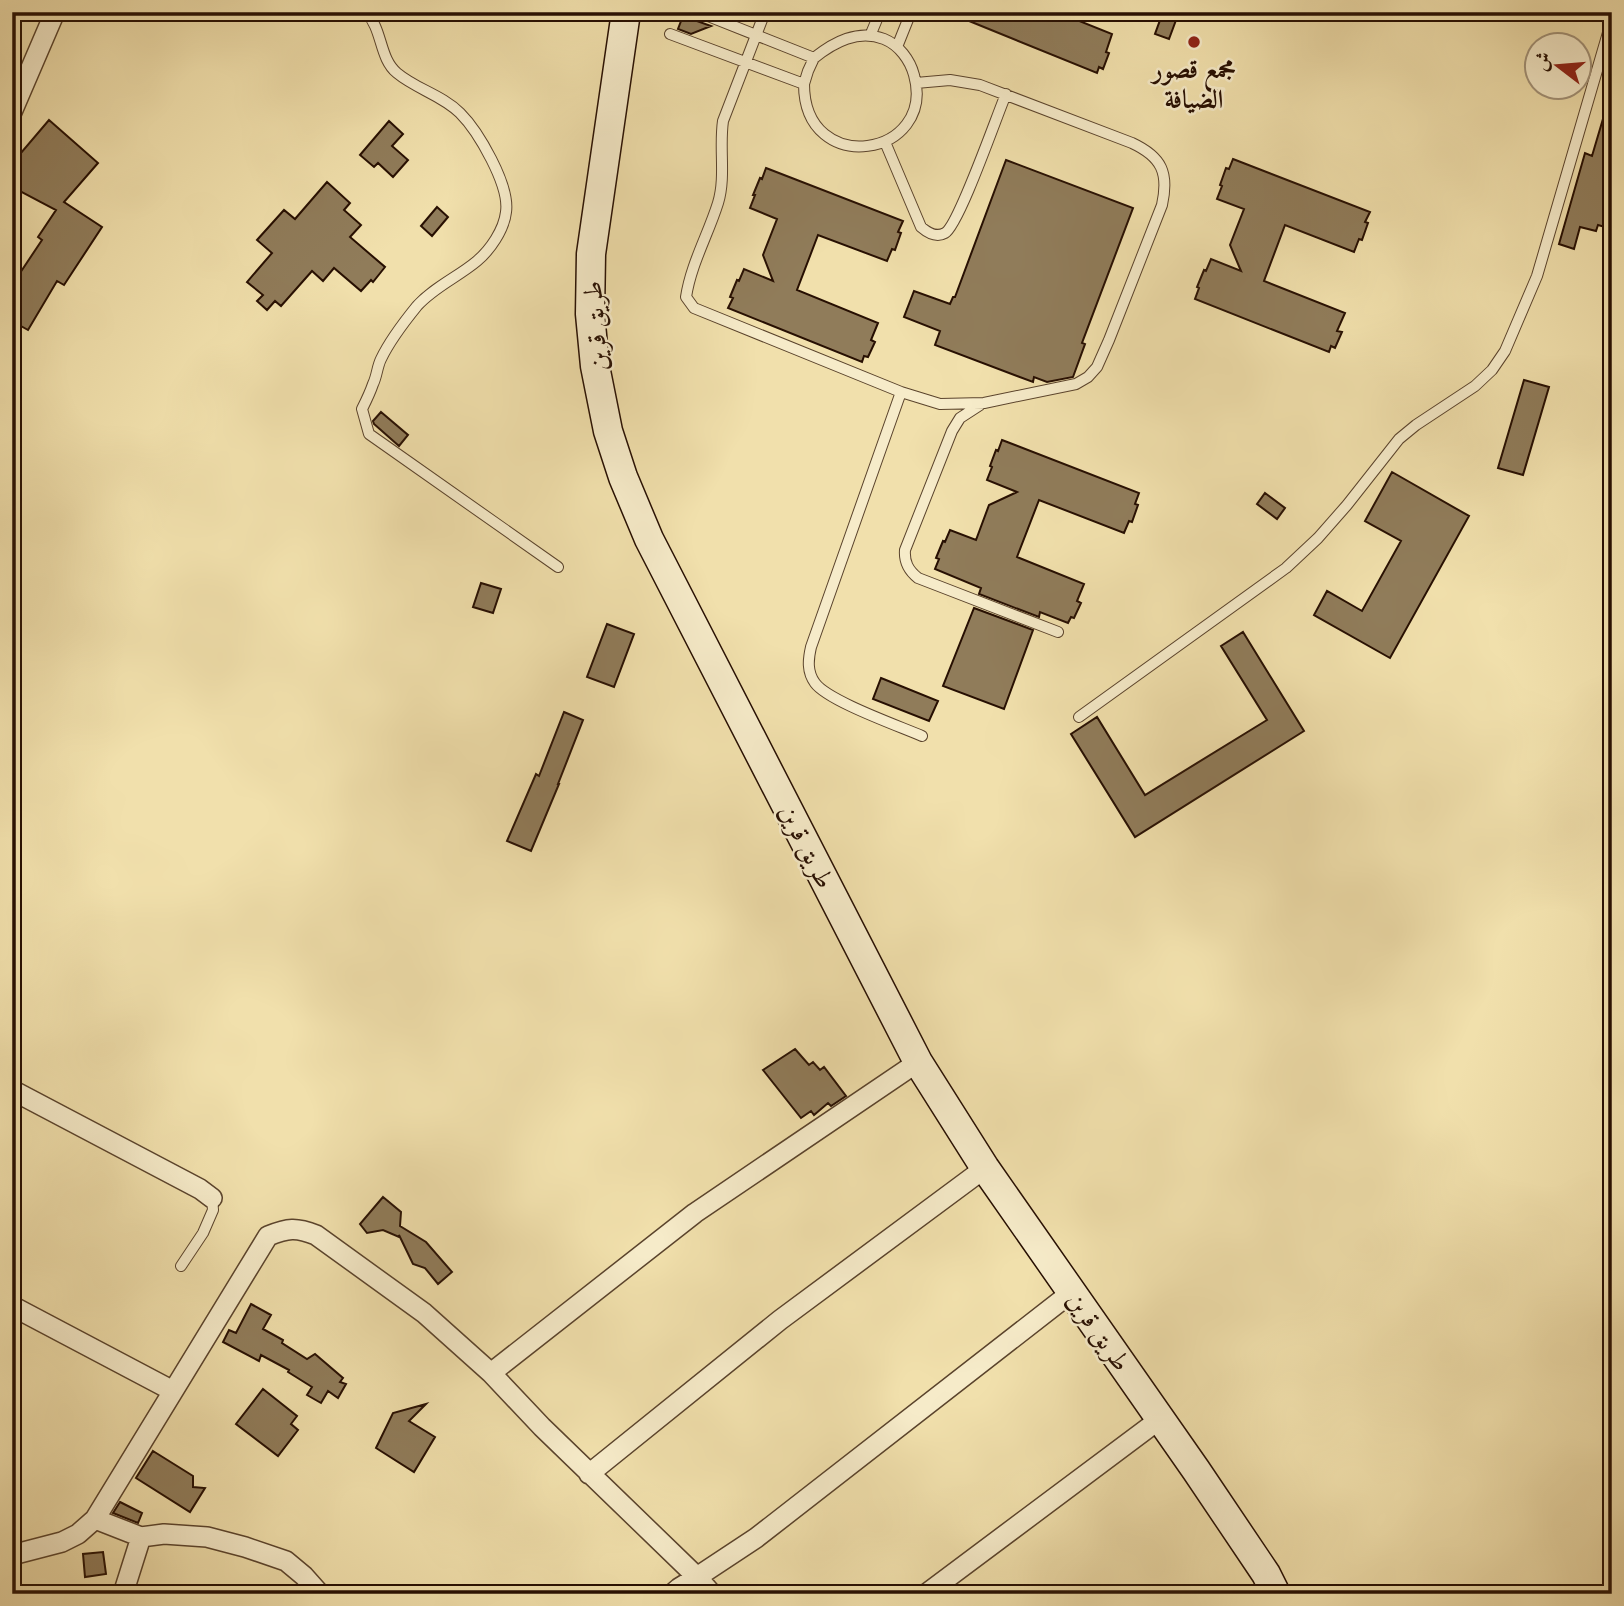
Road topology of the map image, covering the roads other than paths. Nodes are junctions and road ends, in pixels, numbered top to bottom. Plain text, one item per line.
1 (55, 12) edge
2 (366, 12) edge
3 (698, 12) edge
4 (765, 12) edge
5 (880, 12) edge
6 (911, 12) edge
7 (623, 13) edge
8 (1612, 19) edge
9 (670, 34) dead end
10 (756, 35) junction
11 (870, 36) junction
12 (897, 47) junction
13 (814, 58) junction
14 (746, 62) junction
15 (916, 83) junction
16 (804, 84) junction
17 (1006, 94) junction
18 (12, 112) edge
19 (885, 142) junction
20 (901, 393) junction
21 (984, 403) junction
22 (558, 567) dead end
23 (1058, 632) dead end
24 (1079, 717) dead end
25 (922, 736) dead end
26 (918, 1062) junction
27 (12, 1090) edge
28 (985, 1168) junction
29 (212, 1198) joint
30 (181, 1266) dead end
31 (1072, 1292) junction
32 (12, 1306) edge
33 (491, 1373) junction
34 (173, 1391) junction
35 (1160, 1419) junction
36 (589, 1474) junction
37 (95, 1519) junction
38 (141, 1537) junction
39 (12, 1555) edge
40 (697, 1577) junction
41 (123, 1594) edge
42 (320, 1594) edge
43 (672, 1594) edge
44 (712, 1594) edge
45 (926, 1594) edge
46 (1276, 1594) edge

1 - 18 street
2 - 22 lane
3 - 10 lane
4 - 10 lane
5 - 11 lane
6 - 12 lane
7 - 26 street, طريق قرين
8 - 24 lane
9 - 14 lane
10 - 13 lane
10 - 14 lane
11 - 12 lane
11 - 13 lane
12 - 15 lane
13 - 16 lane
14 - 16 lane
14 - 20 lane
15 - 17 lane
15 - 19 lane
16 - 19 lane
17 - 19 lane
17 - 21 lane
20 - 21 lane
20 - 25 lane
21 - 23 lane
26 - 28 street, طريق قرين
26 - 33 street
27 - 29 street
28 - 31 street, طريق قرين
28 - 36 street
29 - 30 lane
31 - 35 street, طريق قرين
31 - 40 street
32 - 34 street
33 - 34 street
33 - 36 street
34 - 37 street
35 - 45 street
35 - 46 street, طريق قرين
36 - 40 street
37 - 38 street
37 - 39 street
38 - 41 street
38 - 42 street
40 - 43 street
40 - 44 street

